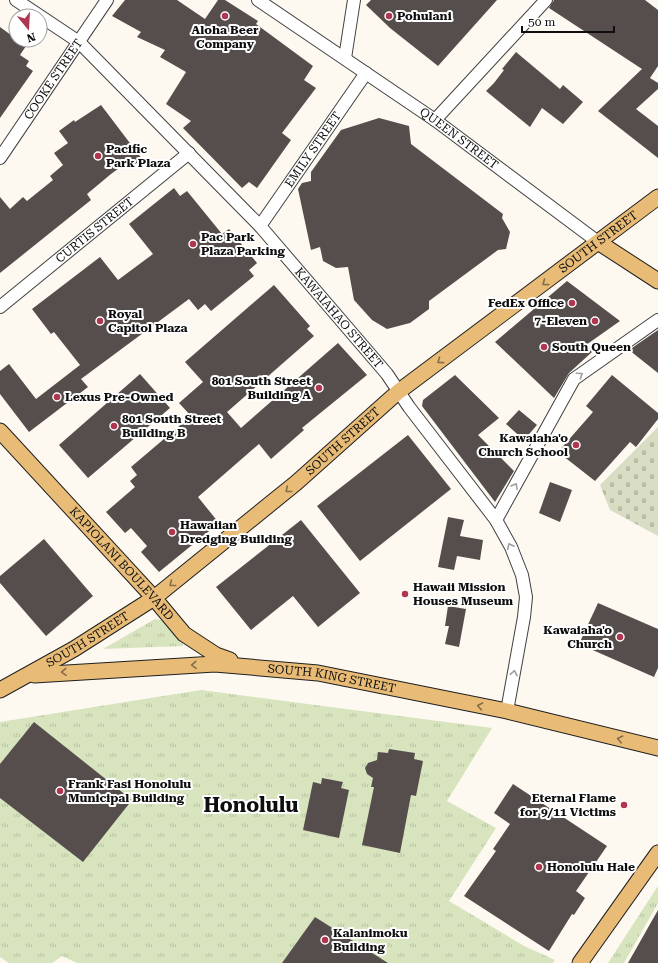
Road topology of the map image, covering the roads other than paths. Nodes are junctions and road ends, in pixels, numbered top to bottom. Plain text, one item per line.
1 (16, 0) edge
2 (107, 0) edge
3 (258, 0) edge
4 (354, 0) edge
5 (546, 0) edge
6 (79, 42) junction
7 (346, 58) junction
8 (366, 73) junction
9 (435, 120) junction
10 (189, 153) junction
11 (0, 158) edge
12 (658, 197) edge
13 (260, 226) junction
14 (598, 242) junction
15 (658, 281) edge
16 (0, 307) edge
17 (658, 320) edge
18 (398, 392) junction
19 (0, 431) edge
20 (496, 520) junction
21 (154, 598) junction
22 (261, 667) junction
23 (23, 678) junction
24 (0, 681) edge
25 (0, 690) edge
26 (507, 711) junction
27 (658, 748) edge
28 (658, 853) edge
29 (580, 963) edge

1 - 6 street, KAWAIAHAO STREET
2 - 6 street, COOKE STREET
3 - 7 street, QUEEN STREET
4 - 7 street
5 - 9 street
6 - 10 street, KAWAIAHAO STREET
6 - 11 street, COOKE STREET
7 - 8 street, QUEEN STREET
8 - 9 street, QUEEN STREET
8 - 13 street, EMILY STREET
9 - 14 street, QUEEN STREET
10 - 13 street, KAWAIAHAO STREET
10 - 16 street, CURTIS STREET
12 - 14 main road, SOUTH STREET
13 - 18 street, KAWAIAHAO STREET
14 - 15 main road, QUEEN STREET
14 -> 18 main road, SOUTH STREET
20 -> 17 street
18 - 20 street, KAWAIAHAO STREET
18 -> 21 main road, SOUTH STREET
19 - 21 main road, KAPIOLANI BOULEVARD
26 -> 20 street, KAWAIAHAO STREET
21 - 22 main road, KAPIOLANI BOULEVARD
21 - 23 main road, SOUTH STREET
22 -> 23 main road, SOUTH KING STREET
26 -> 22 main road, SOUTH KING STREET
23 - 24 main road, SOUTH KING STREET
23 - 25 main road
27 -> 26 main road, SOUTH KING STREET
28 - 29 main road

